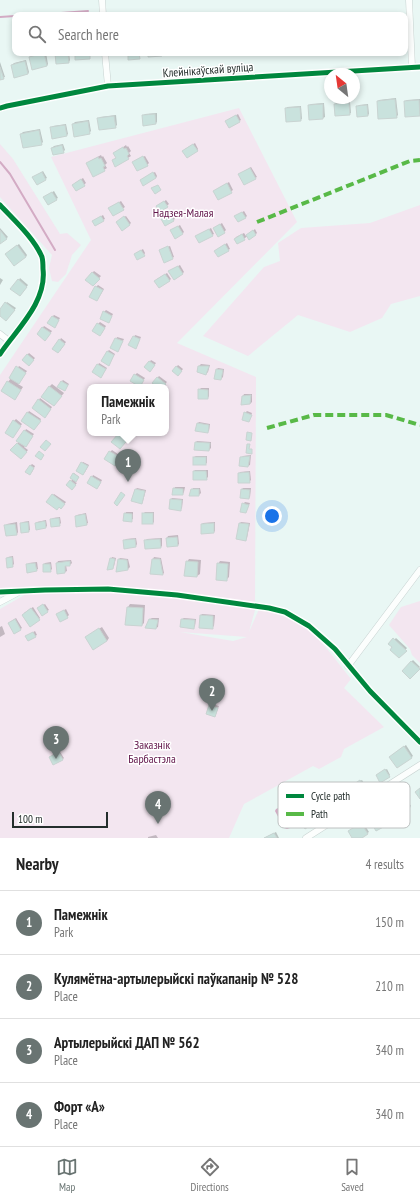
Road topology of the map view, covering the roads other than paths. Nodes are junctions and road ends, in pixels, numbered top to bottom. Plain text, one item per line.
1 (102, 0) edge
2 (409, 0) edge
3 (103, 12) edge
4 (105, 56) edge
5 (412, 67) junction
6 (420, 67) edge
7 (108, 86) junction
8 (0, 108) edge
9 (0, 205) edge
10 (0, 334) edge
11 (9, 341) junction
12 (0, 354) edge
13 (420, 570) edge
14 (21, 591) junction
15 (0, 592) edge
16 (0, 602) edge
17 (348, 666) junction
18 (420, 742) edge
19 (420, 764) edge
20 (392, 782) edge
21 (321, 828) edge
22 (306, 838) edge

1 - 3 street
2 - 5 street
4 - 7 street
5 - 6 street, Клейнікаўскай вуліца
5 - 7 street, Клейнікаўскай вуліца
7 - 8 street, Клейнікаўскай вуліца
9 - 11 street
10 - 11 street
11 - 12 street
13 - 17 street
14 - 15 street
14 - 16 street
14 - 17 street
17 - 18 street
19 - 20 street
21 - 22 street

